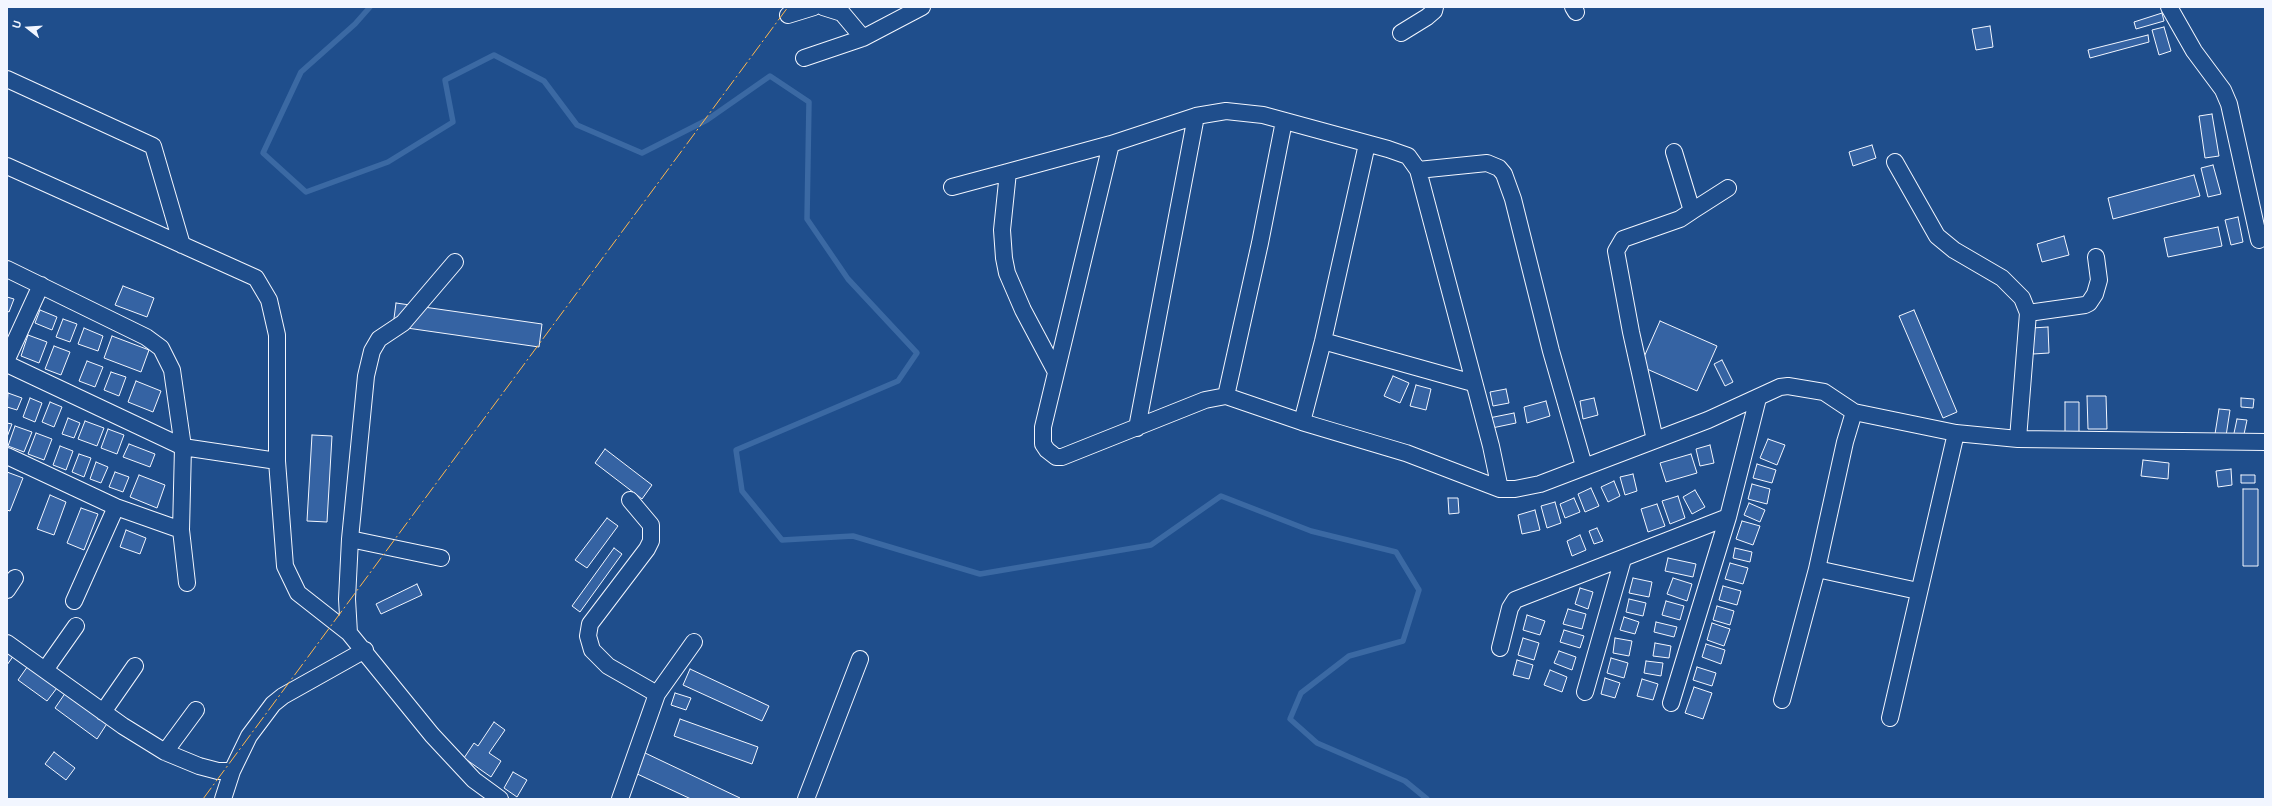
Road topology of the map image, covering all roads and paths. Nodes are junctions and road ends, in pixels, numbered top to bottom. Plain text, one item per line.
1 (814, 7) edge
2 (823, 7) edge
3 (922, 7) edge
4 (1435, 7) edge
5 (2169, 7) edge
6 (788, 15) dead end
7 (1401, 33) dead end
8 (863, 38) junction
9 (804, 58) dead end
10 (7, 79) edge
11 (1196, 116) junction
12 (1284, 121) junction
13 (1111, 144) junction
14 (1367, 144) junction
15 (1674, 152) dead end
16 (1895, 162) dead end
17 (7, 166) edge
18 (1418, 170) junction
19 (1008, 172) junction
20 (952, 187) dead end
21 (1728, 188) dead end
22 (1692, 211) junction
23 (2259, 240) dead end
24 (182, 245) junction
25 (2096, 257) dead end
26 (455, 262) dead end
27 (7, 269) edge
28 (41, 285) junction
29 (2028, 313) junction
30 (1323, 341) junction
31 (7, 359) edge
32 (7, 364) edge
33 (1056, 372) junction
34 (1473, 383) junction
35 (1226, 396) junction
36 (1758, 398) junction
37 (1854, 412) junction
38 (1302, 422) junction
39 (1137, 428) junction
40 (1956, 433) junction
41 (2018, 438) junction
42 (1655, 440) junction
43 (2265, 442) edge
44 (183, 447) junction
45 (7, 456) edge
46 (277, 461) junction
47 (1584, 466) junction
48 (1500, 489) junction
49 (630, 500) dead end
50 (116, 506) junction
51 (1728, 517) junction
52 (181, 530) junction
53 (350, 539) junction
54 (441, 558) dead end
55 (1623, 559) junction
56 (1817, 569) junction
57 (187, 583) dead end
58 (1918, 591) junction
59 (74, 601) dead end
60 (76, 626) dead end
61 (349, 633) junction
62 (694, 642) dead end
63 (7, 643) edge
64 (1500, 648) dead end
65 (365, 650) junction
66 (860, 659) dead end
67 (135, 666) dead end
68 (45, 670) junction
69 (1586, 692) dead end
70 (657, 694) junction
71 (1782, 700) dead end
72 (1671, 704) dead end
73 (196, 710) dead end
74 (103, 712) junction
75 (1890, 718) dead end
76 (165, 752) junction
77 (232, 771) junction
78 (222, 799) edge
79 (500, 799) edge
80 (620, 799) edge
81 (806, 799) edge

1 - 6 street
2 - 8 street
3 - 8 street
4 - 7 street
5 - 23 street
8 - 9 street
10 - 24 street
11 - 12 street
11 - 13 street
11 - 39 street
12 - 14 street
12 - 35 street
13 - 19 street
13 - 33 street
14 - 18 street
14 - 30 street
15 - 22 street
16 - 29 street
17 - 24 street
18 - 34 street
18 - 47 street
19 - 20 street
19 - 33 street
21 - 22 street
22 - 42 street
24 - 46 street
25 - 29 street
26 - 53 street
27 - 28 street
28 - 31 street
28 - 44 street
29 - 41 street
30 - 34 street
30 - 38 street
32 - 44 street
33 - 39 street
34 - 48 street
35 - 38 street
35 - 39 street
36 - 37 street
36 - 42 street
36 - 51 street
37 - 40 street
37 - 56 street
38 - 48 street
40 - 41 street
40 - 58 street
41 - 43 street
42 - 47 street
44 - 46 street
44 - 52 street
45 - 50 street
46 - 61 street
47 - 48 street
49 - 70 street
50 - 52 street
50 - 59 street
51 - 55 street
51 - 72 street
52 - 57 street
53 - 54 street
53 - 61 street
55 - 64 street
55 - 69 street
56 - 58 street
56 - 71 street
58 - 75 street
60 - 68 street
61 - 65 street
62 - 70 street
63 - 68 street
65 - 77 street
65 - 79 street
66 - 81 street
67 - 74 street
68 - 74 street
70 - 80 street
73 - 76 street
74 - 76 street
76 - 77 street
77 - 78 street

